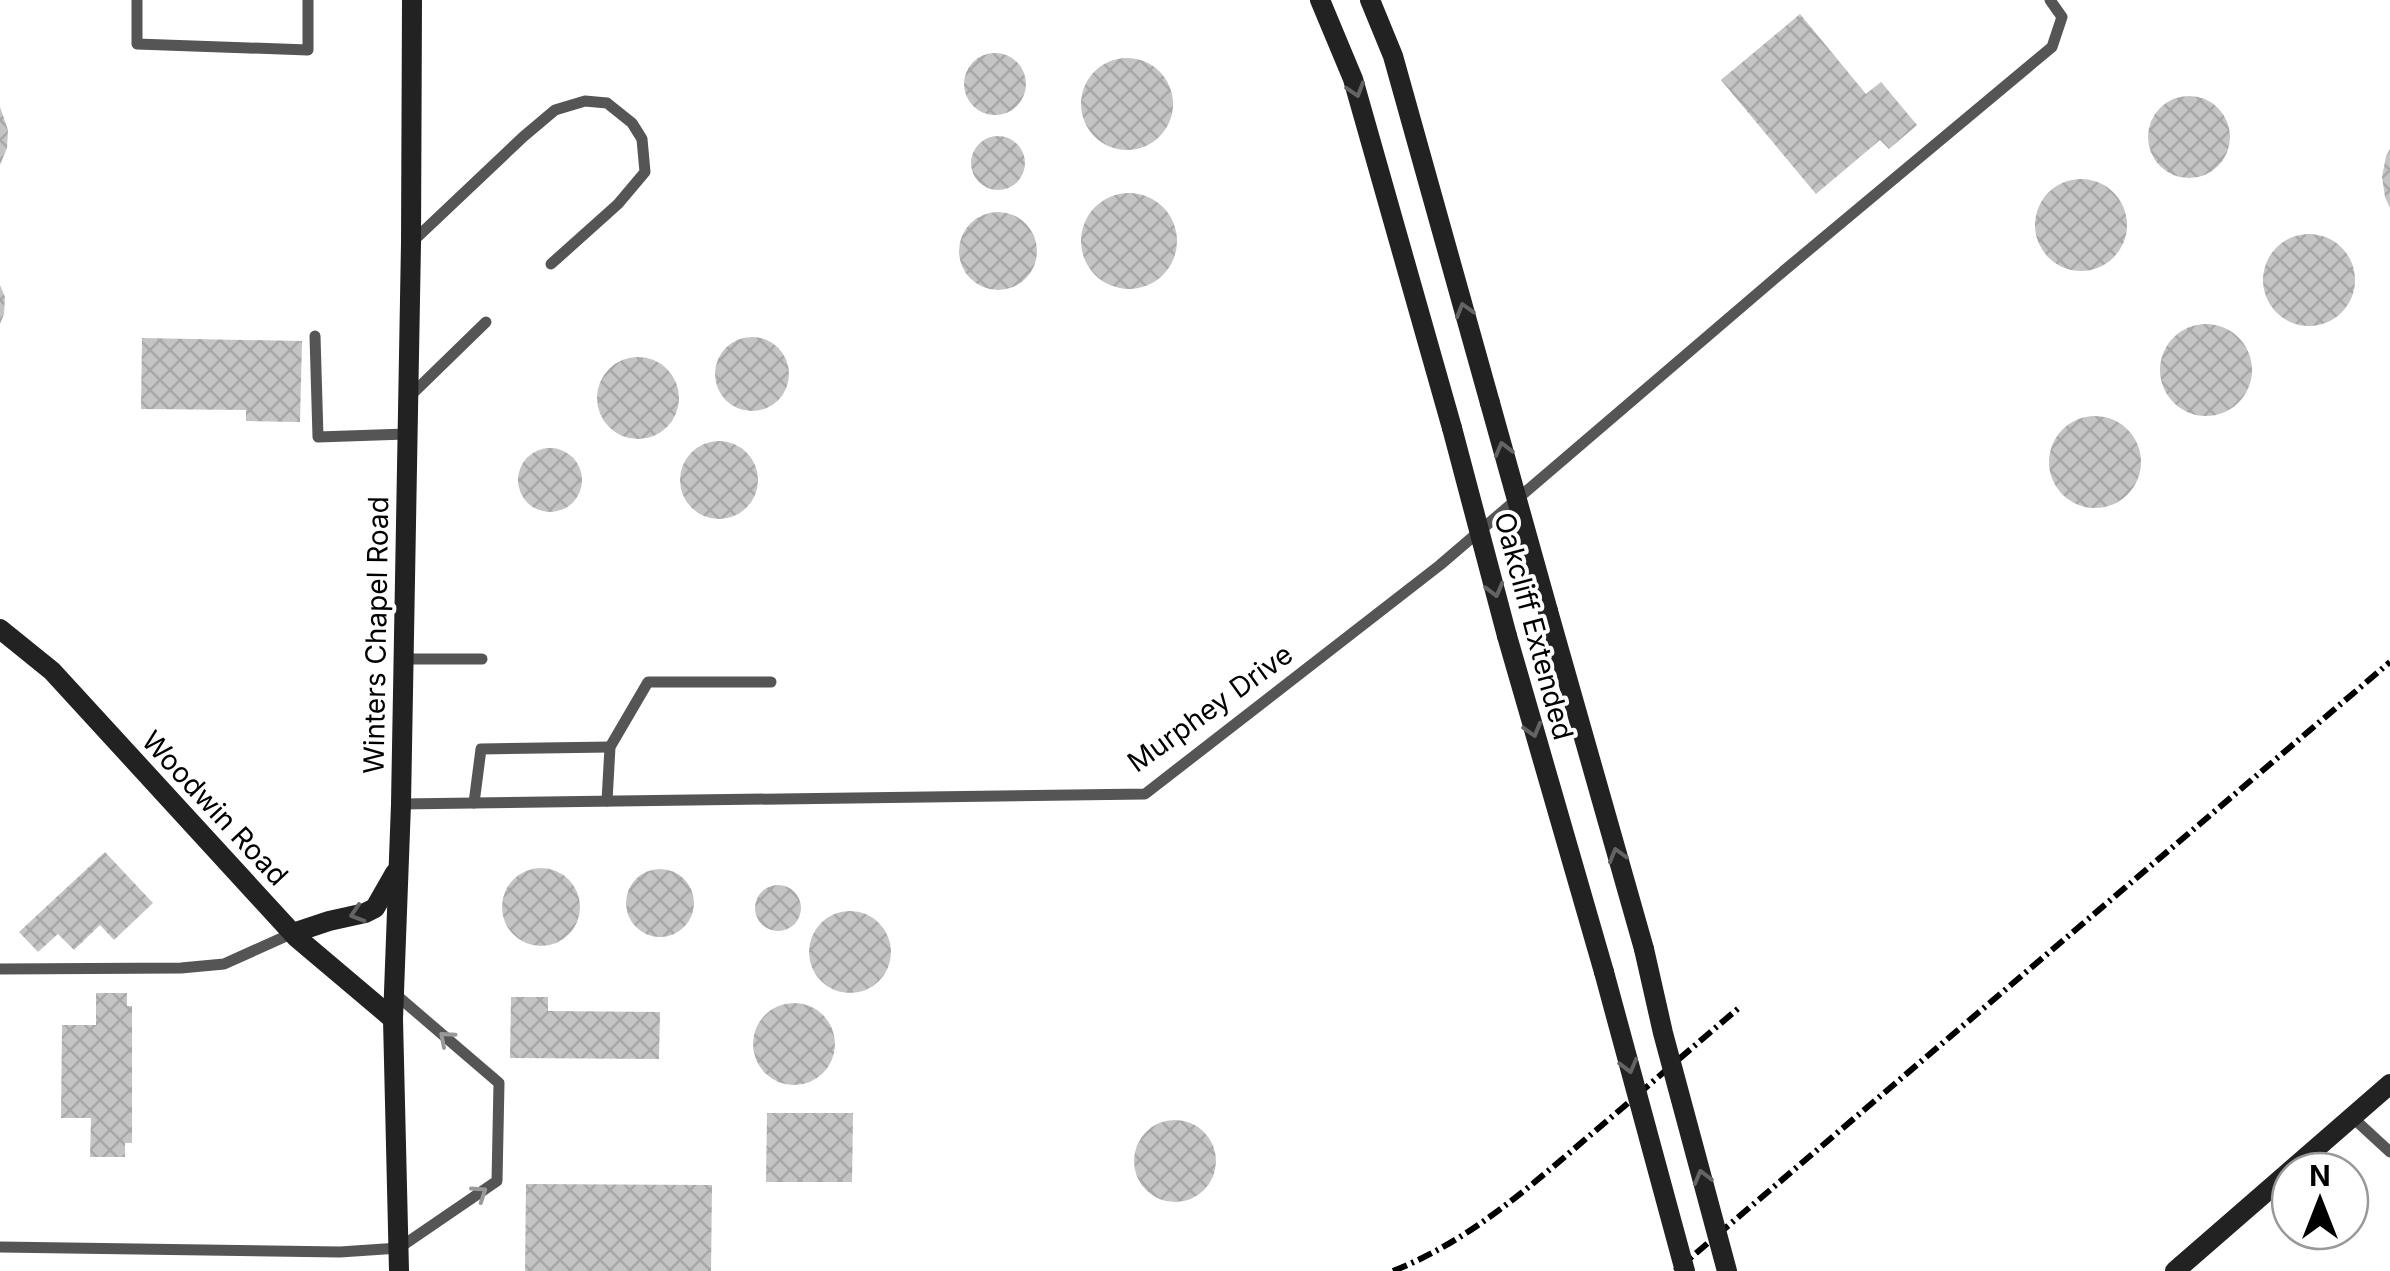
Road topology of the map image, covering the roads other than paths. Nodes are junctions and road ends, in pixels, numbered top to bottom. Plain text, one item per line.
1 (138, 0) edge
2 (308, 0) edge
3 (412, 0) edge
4 (1320, 0) edge
5 (1370, 0) edge
6 (2050, 0) edge
7 (411, 243) junction
8 (551, 264) dead end
9 (486, 322) dead end
10 (315, 336) dead end
11 (407, 399) junction
12 (406, 434) junction
13 (0, 629) edge
14 (403, 659) junction
15 (482, 659) dead end
16 (771, 682) dead end
17 (610, 747) junction
18 (607, 801) junction
19 (474, 802) junction
20 (401, 804) junction
21 (399, 867) junction
22 (293, 933) junction
23 (0, 968) edge
24 (394, 993) junction
25 (393, 1019) junction
26 (2390, 1084) edge
27 (2352, 1116) junction
28 (2390, 1152) edge
29 (0, 1246) edge
30 (399, 1248) junction
31 (399, 1271) edge
32 (1685, 1271) edge
33 (1727, 1271) edge
34 (2175, 1271) edge

1 - 2 lane
3 - 7 main road, Winters Chapel Road
4 -> 32 main road, Oakcliff Extended, bridge
33 -> 5 main road, Oakcliff Extended, bridge
6 - 18 lane, Murphey Drive
7 - 8 lane
7 - 11 main road, Winters Chapel Road
9 - 11 lane
10 - 12 lane
11 - 12 main road, Winters Chapel Road
12 - 14 main road, Winters Chapel Road
13 - 22 main road, Woodwin Road
14 - 15 lane
14 - 20 main road, Winters Chapel Road
16 - 17 lane
17 - 18 lane
17 - 19 lane
18 - 19 lane, Murphey Drive
19 - 20 lane, Murphey Drive
20 - 21 main road, Winters Chapel Road
21 -> 22 main road
21 - 24 main road, Winters Chapel Road
22 - 23 lane
22 - 25 main road, Woodwin Road
24 - 25 main road, Winters Chapel Road
30 -> 24 lane
25 - 30 main road, Winters Chapel Road
26 - 27 main road
27 - 28 lane
27 - 34 main road
29 - 30 lane
30 - 31 main road, Winters Chapel Road

